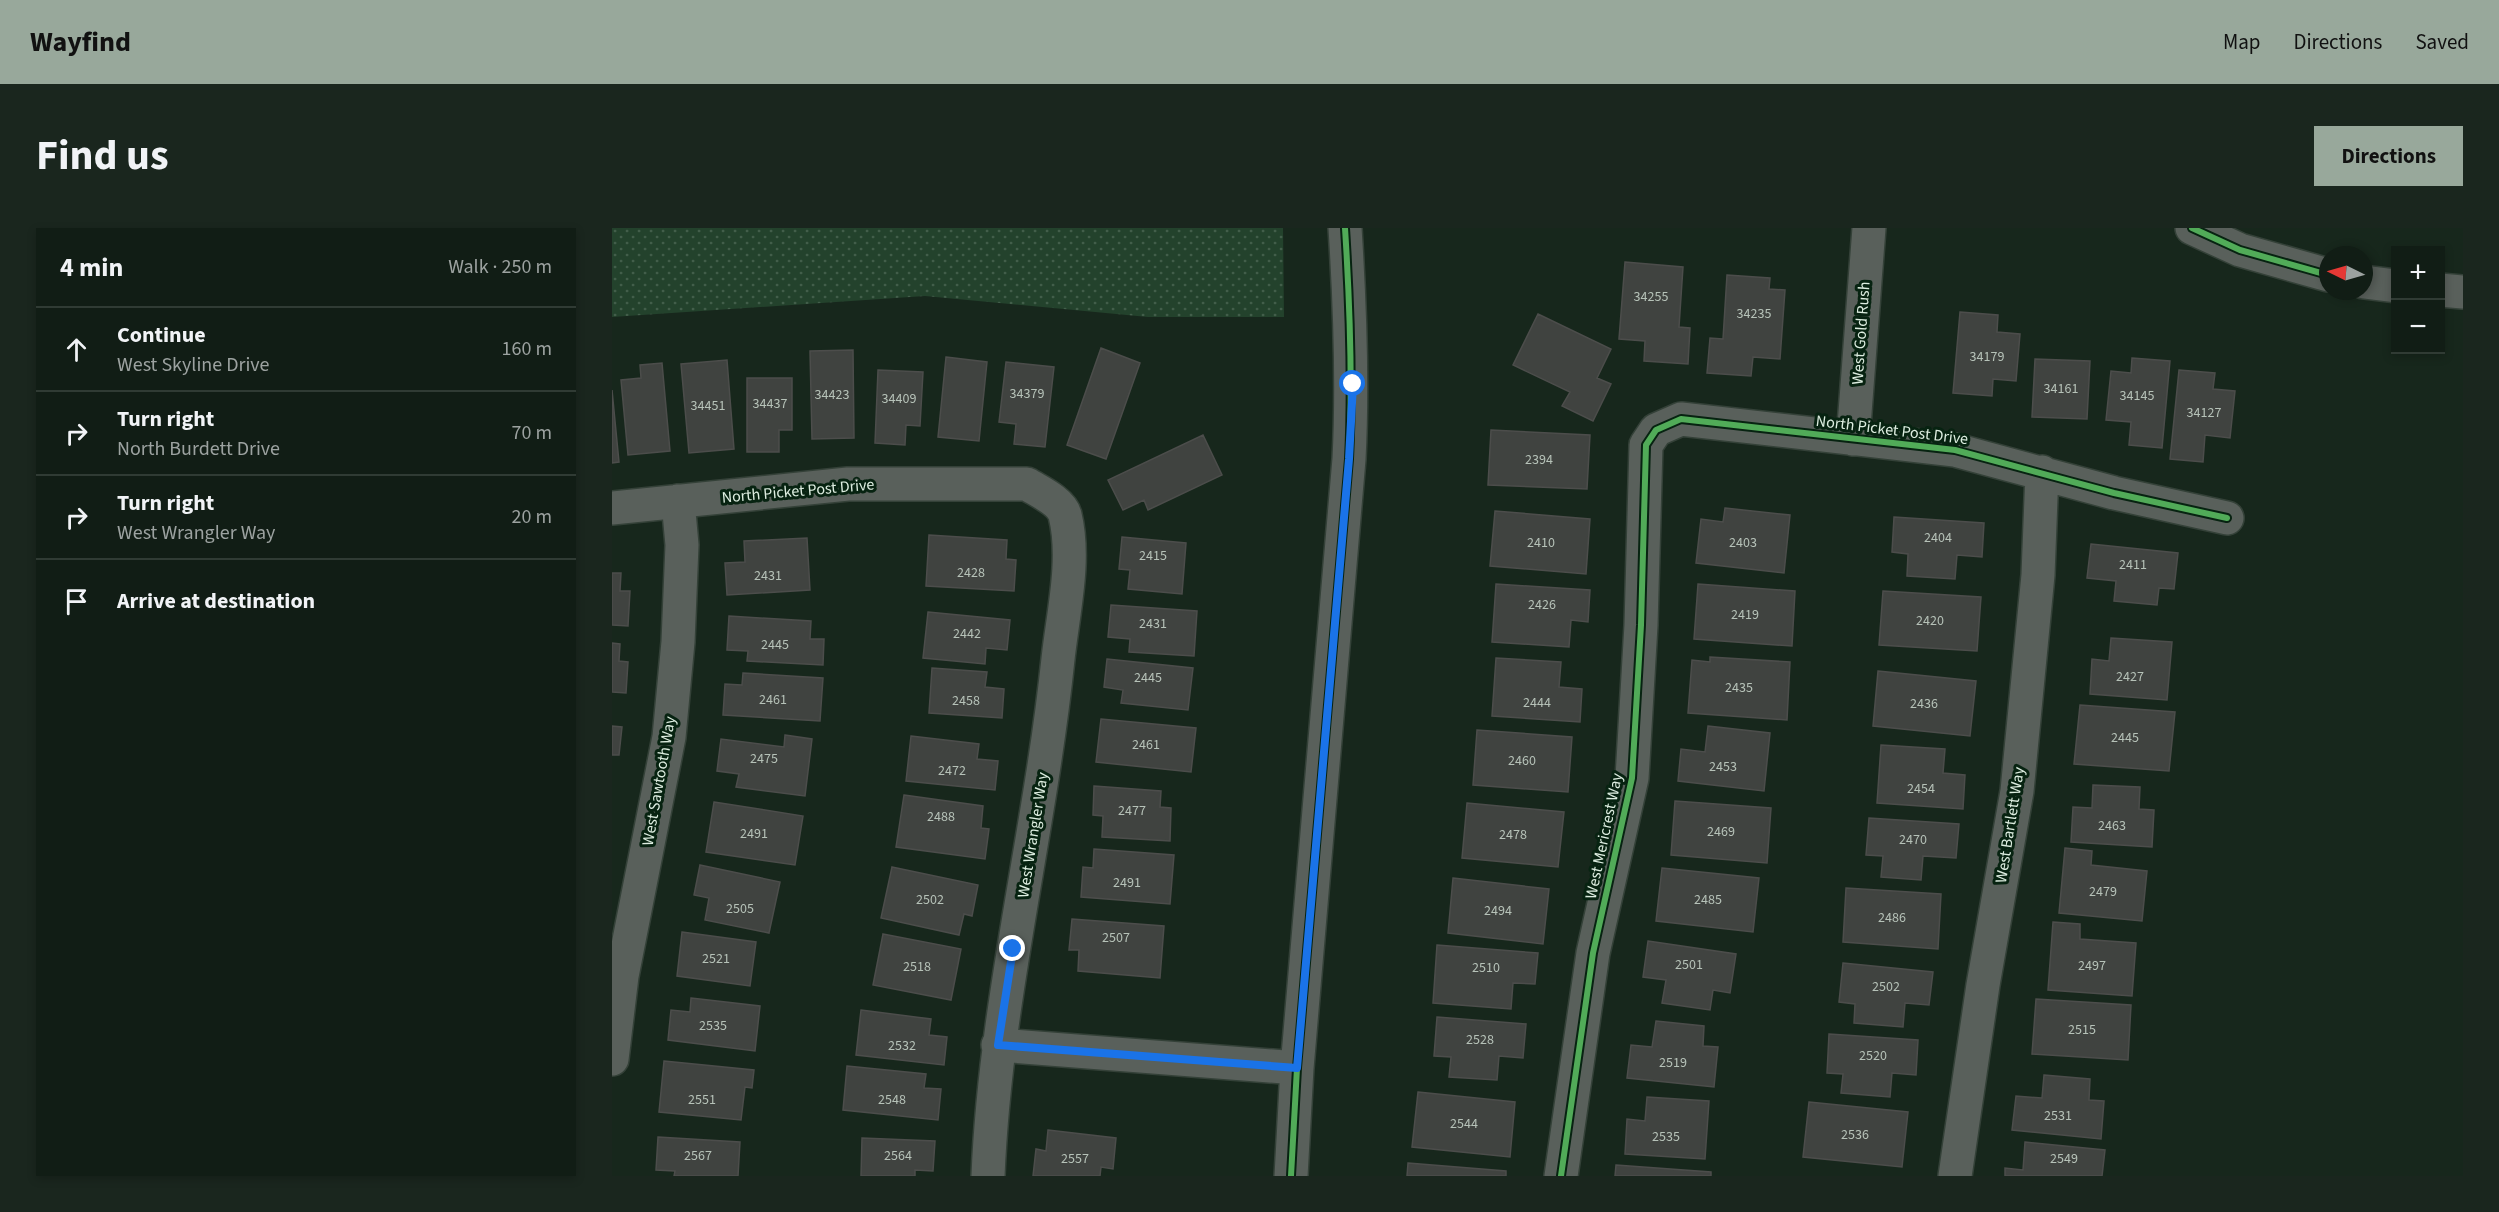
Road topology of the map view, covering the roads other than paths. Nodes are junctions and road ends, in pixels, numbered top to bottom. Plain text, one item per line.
1 (1345, 228) edge
2 (1869, 228) edge
3 (2193, 228) edge
4 (2319, 272) edge
5 (2373, 283) edge
6 (2391, 285) edge
7 (2445, 290) edge
8 (2463, 292) edge
9 (1656, 430) joint
10 (1853, 439) junction
11 (2042, 472) junction
12 (1052, 500) joint
13 (678, 501) junction
14 (612, 508) edge
15 (2227, 518) dead end
16 (998, 1045) junction
17 (612, 1059) edge
18 (1297, 1068) junction
19 (988, 1176) edge
20 (1291, 1176) edge
21 (1561, 1176) edge
22 (1955, 1176) edge

1 - 18 street
2 - 10 street, West Gold Rush
3 - 4 street
5 - 6 street
7 - 8 street
9 - 10 street, North Picket Post Drive
9 - 21 street, West Mericrest Way
10 - 11 street, North Picket Post Drive
11 - 15 street, North Picket Post Drive
11 - 22 street, West Bartlett Way
12 - 13 street, North Picket Post Drive
12 - 16 street, West Wrangler Way
13 - 14 street, North Picket Post Drive
13 - 17 street, West Sawtooth Way
16 - 18 street
16 - 19 street, West Wrangler Way
18 - 20 street

